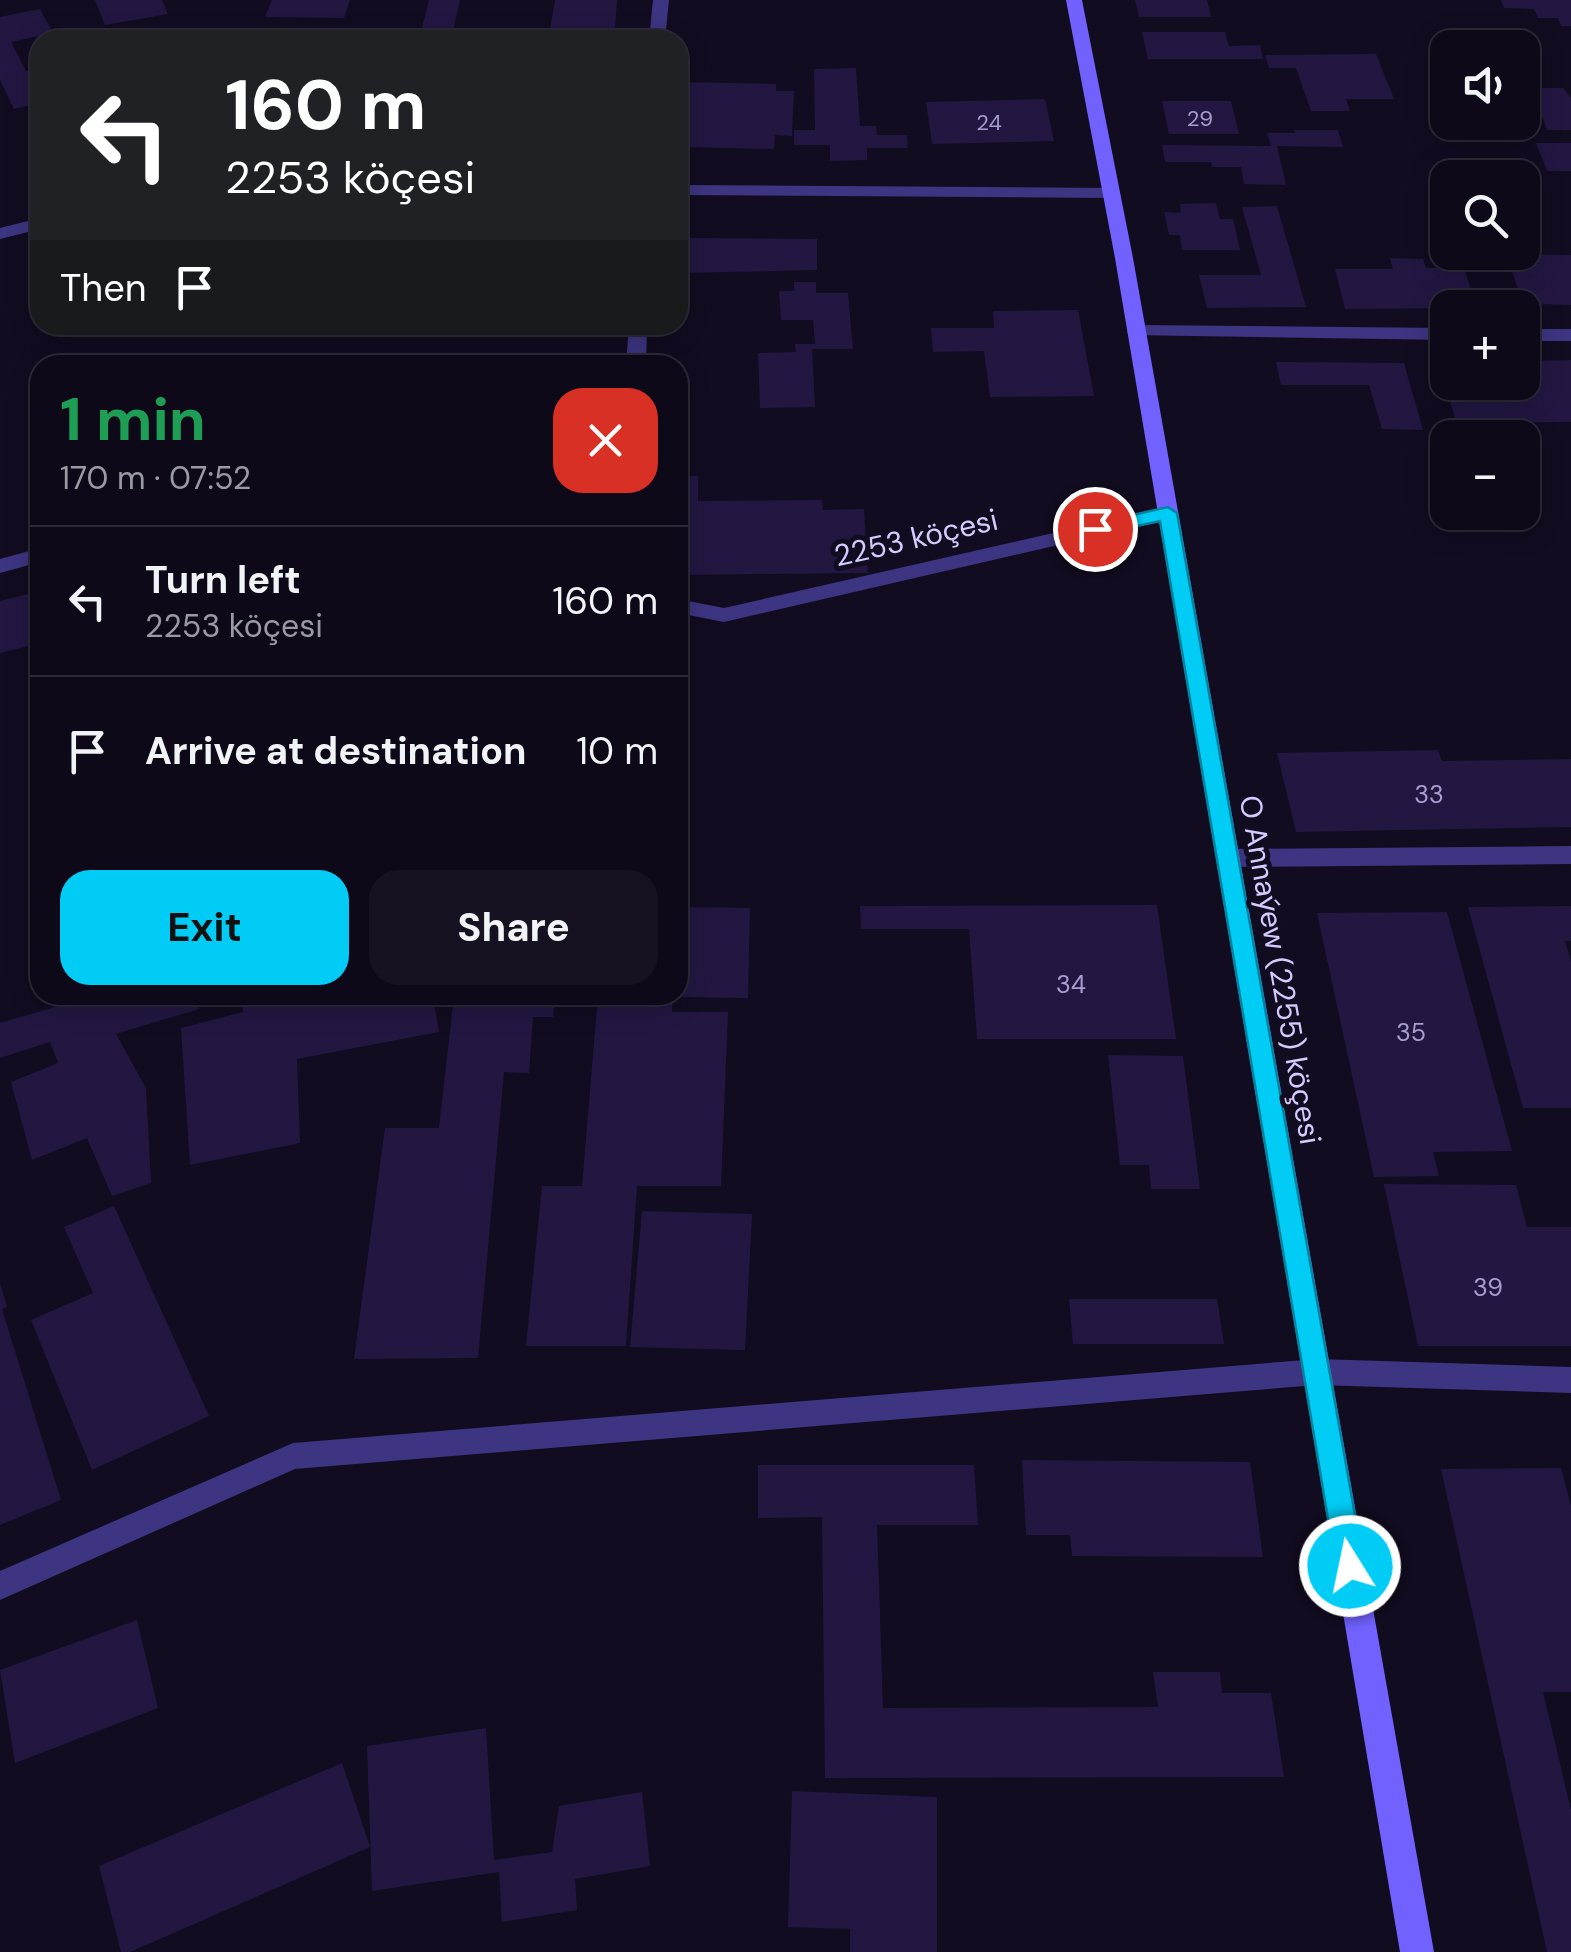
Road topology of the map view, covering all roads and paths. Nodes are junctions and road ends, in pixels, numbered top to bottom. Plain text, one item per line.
1 (661, 0) edge
2 (1074, 0) edge
3 (658, 30) edge
4 (688, 190) edge
5 (1111, 193) junction
6 (30, 226) edge
7 (0, 234) edge
8 (1136, 331) junction
9 (1430, 334) edge
10 (1540, 334) edge
11 (1571, 335) edge
12 (1168, 513) junction
13 (30, 558) edge
14 (0, 566) edge
15 (688, 608) edge
16 (1571, 855) edge
17 (1228, 858) junction
18 (1317, 1372) junction
19 (1571, 1380) edge
20 (0, 1586) edge
21 (1417, 1952) edge

1 - 3 street
2 - 5 main road, O Annaýew (2255) köçesi
4 - 5 street
5 - 8 main road, O Annaýew (2255) köçesi
6 - 7 street
8 - 9 street
8 - 12 main road, O Annaýew (2255) köçesi
10 - 11 street
12 - 15 street, 2253 köçesi
12 - 17 main road, O Annaýew (2255) köçesi
13 - 14 street
16 - 17 street
17 - 18 main road, O Annaýew (2255) köçesi
18 - 19 street
18 - 20 street
18 - 21 main road, O Annaýew (2255) köçesi

